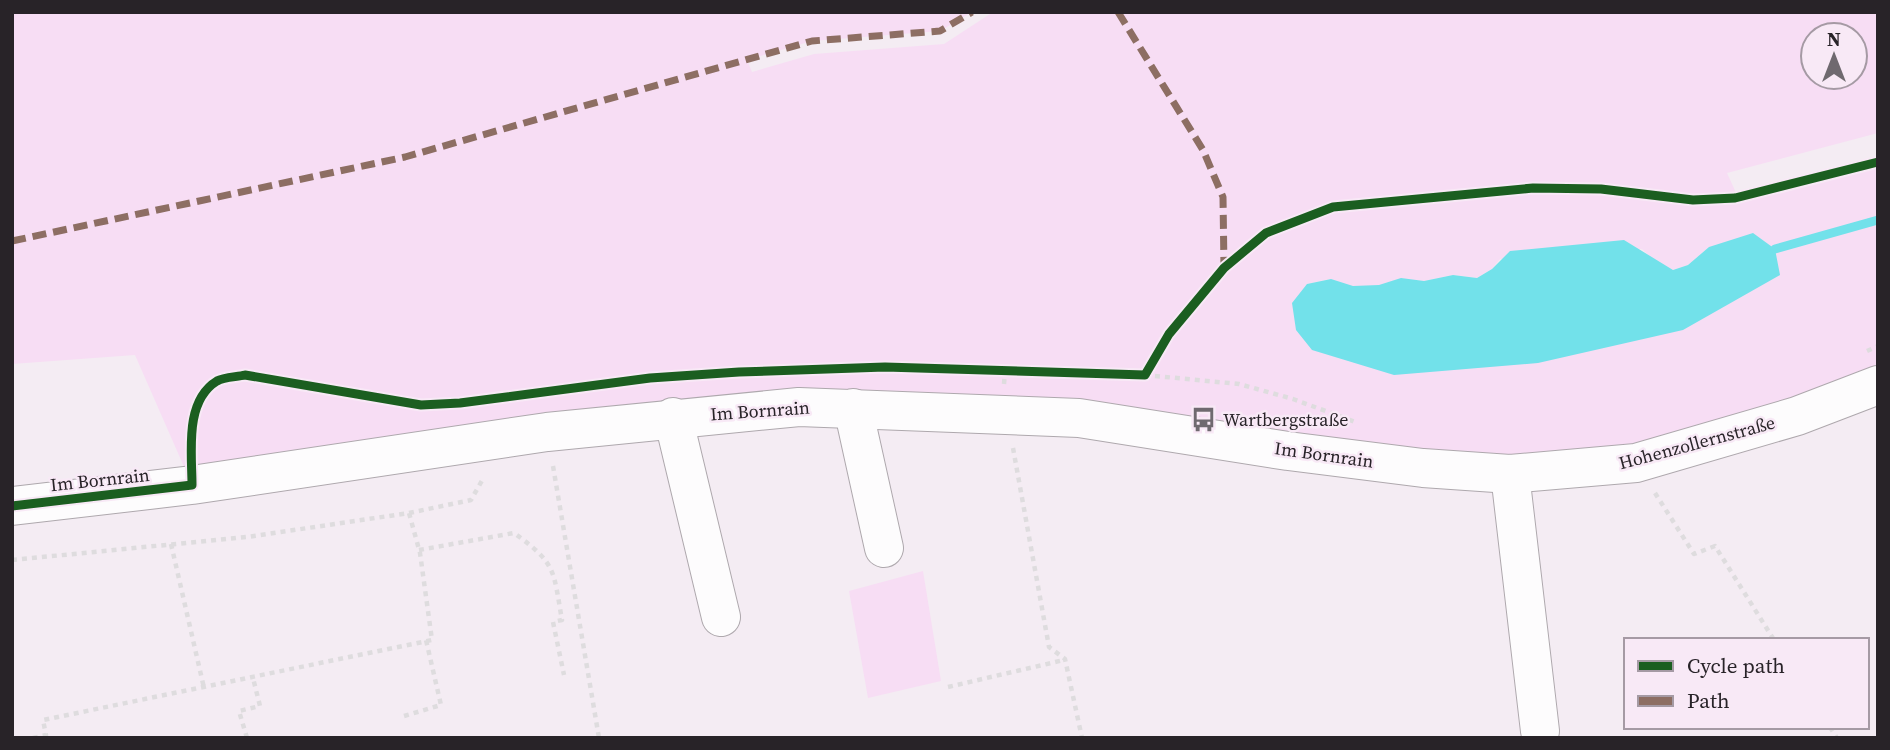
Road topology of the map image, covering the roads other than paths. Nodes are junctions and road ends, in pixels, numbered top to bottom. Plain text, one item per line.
1 (1866, 370) edge
2 (853, 408) junction
3 (673, 417) junction
4 (1510, 474) junction
5 (12, 506) edge
6 (884, 548) dead end
7 (721, 617) dead end
8 (1540, 732) dead end

1 - 4 street, Hohenzollernstraße
2 - 3 street, Im Bornrain
2 - 4 street, Im Bornrain
2 - 6 street
3 - 5 street, Im Bornrain
3 - 7 street
4 - 8 street

